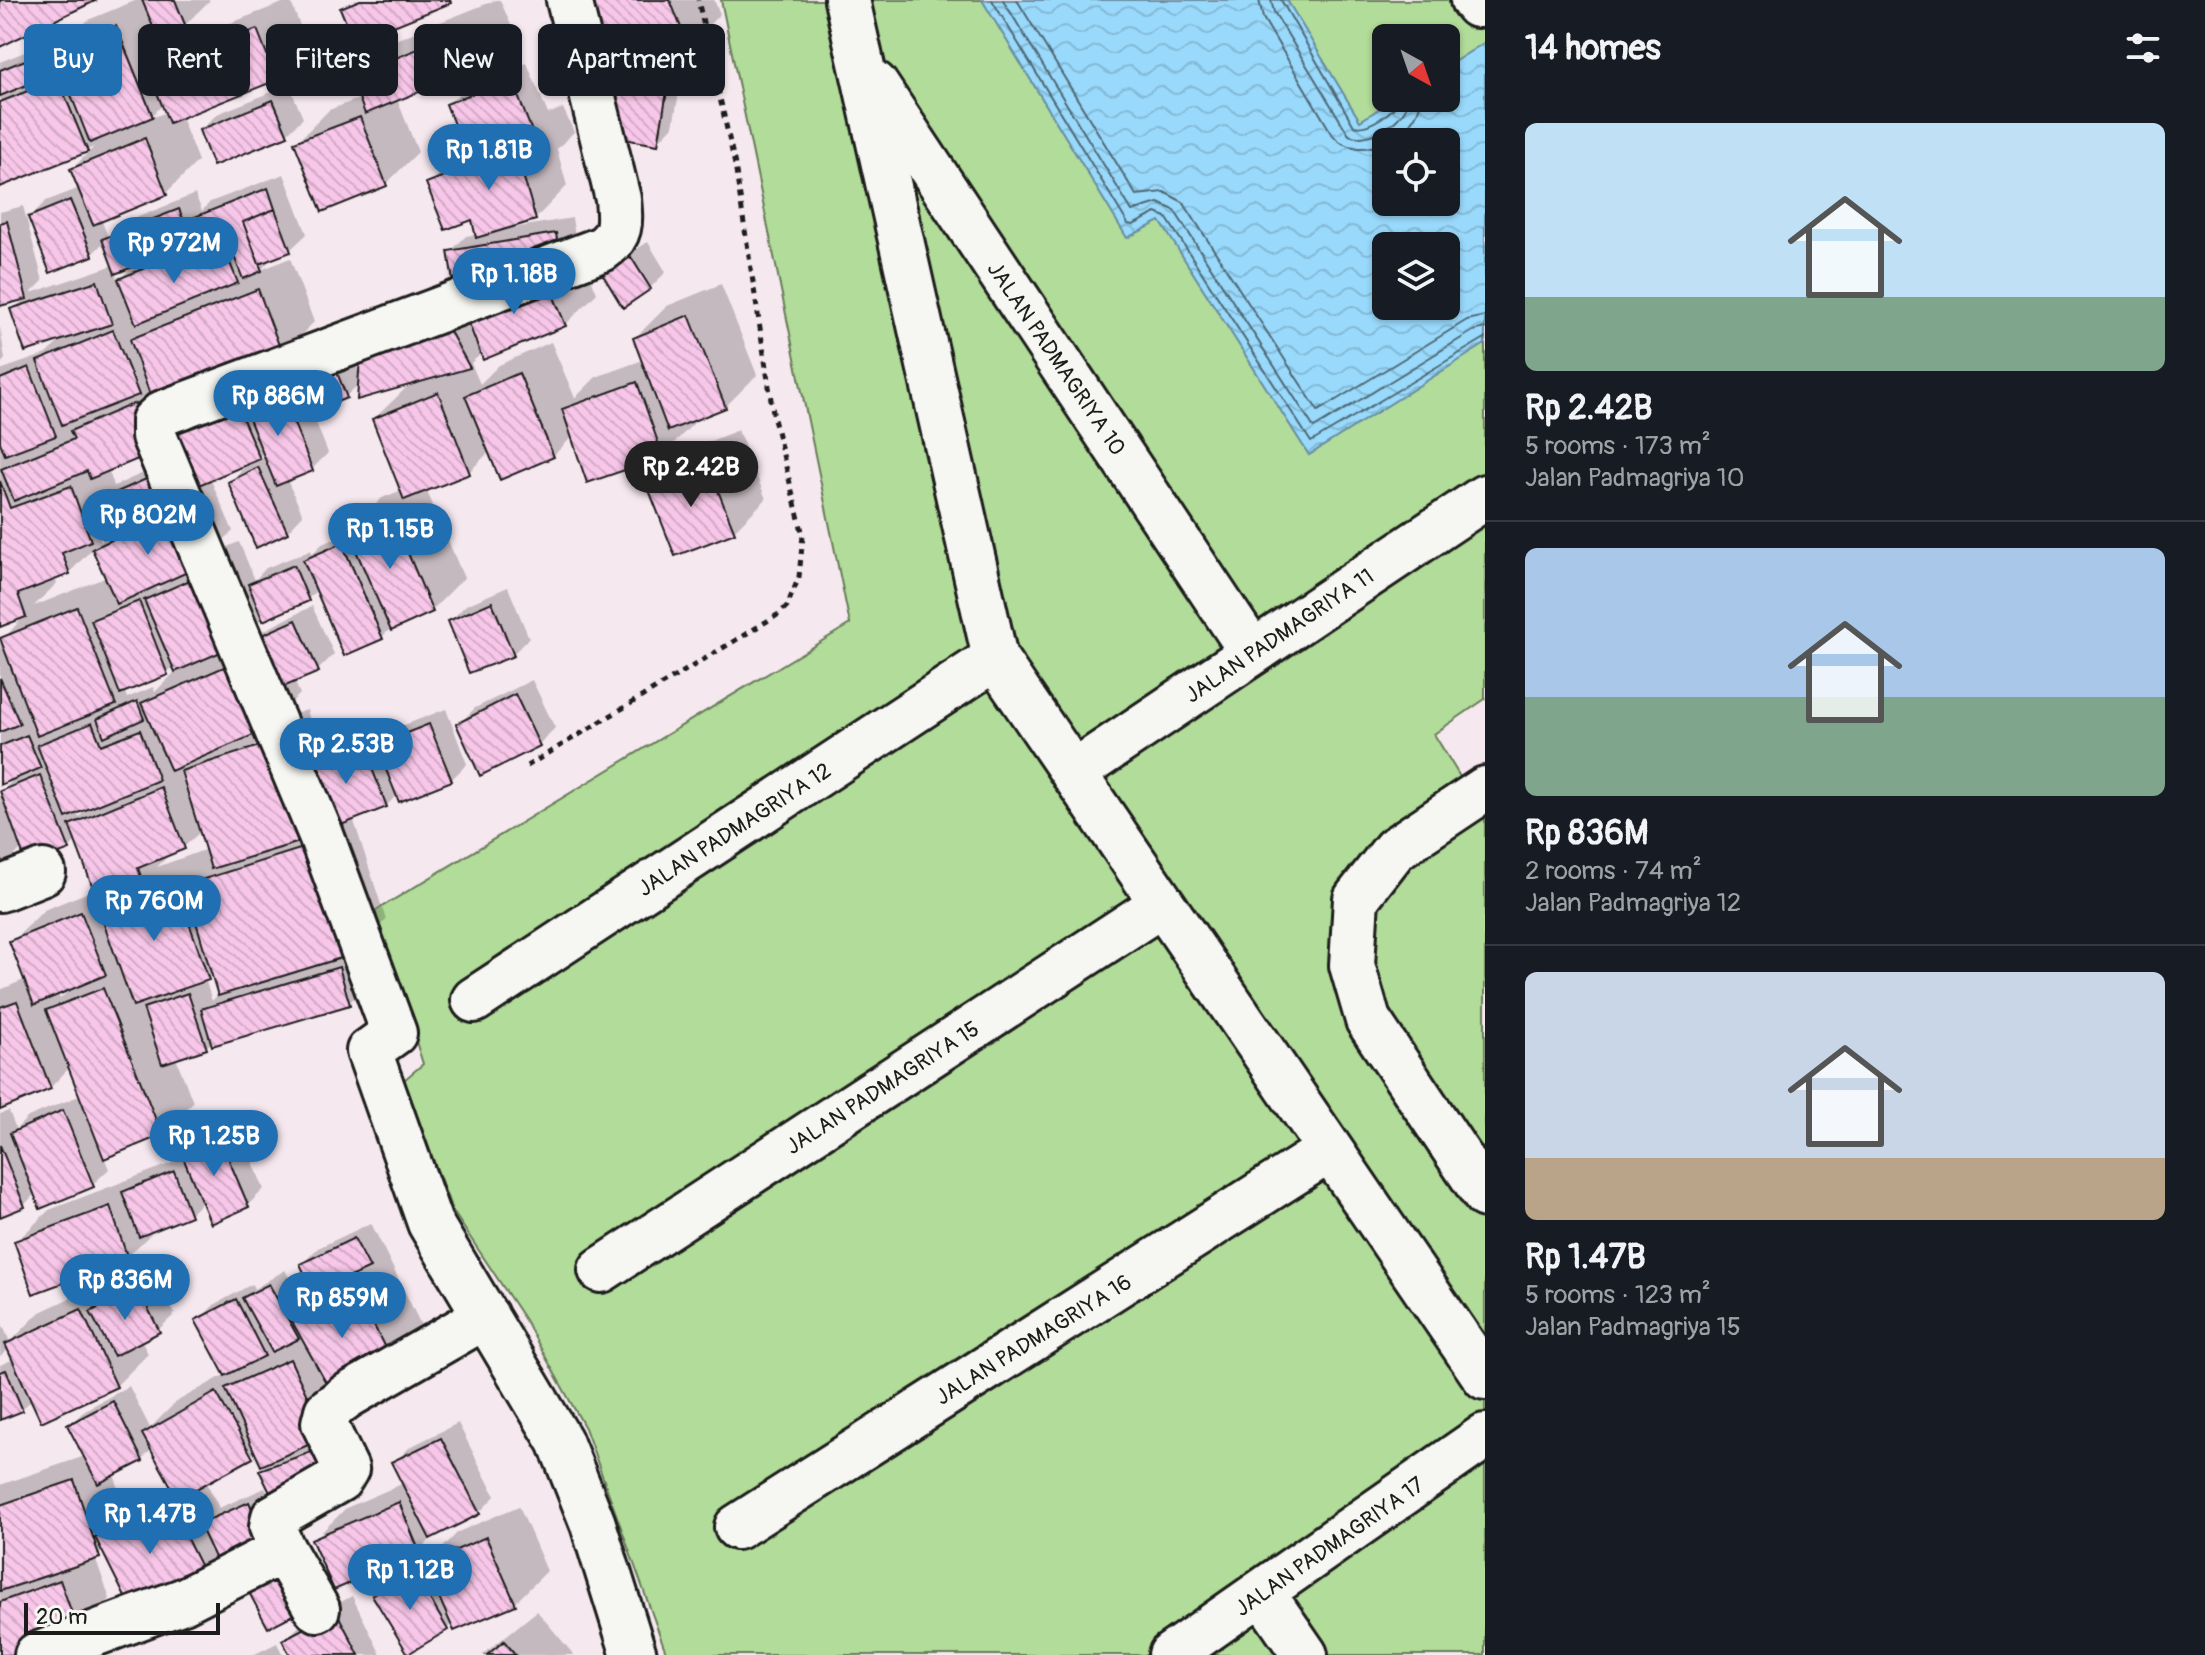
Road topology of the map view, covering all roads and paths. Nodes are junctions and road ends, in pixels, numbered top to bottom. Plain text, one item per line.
1 (569, 0) edge
2 (698, 0) edge
3 (847, 0) edge
4 (862, 63) junction
5 (1485, 497) edge
6 (1252, 652) junction
7 (995, 658) junction
8 (527, 766) dead end
9 (1073, 773) junction
10 (1485, 789) edge
11 (43, 872) dead end
12 (0, 889) edge
13 (1162, 904) junction
14 (474, 1000) dead end
15 (1328, 1151) junction
16 (1485, 1195) edge
17 (601, 1270) dead end
18 (486, 1316) junction
19 (1485, 1377) edge
20 (1485, 1436) edge
21 (737, 1527) dead end
22 (283, 1550) junction
23 (1263, 1594) junction
24 (317, 1609) dead end
25 (37, 1655) edge
26 (634, 1655) edge
27 (1171, 1655) edge
28 (1305, 1655) edge

1 - 18 street
2 - 8 path
3 - 4 street, JALAN PADMAGRIYA 10
4 - 6 street, JALAN PADMAGRIYA 10
4 - 7 street, JALAN PADMAGRIYA 10
5 - 6 street, JALAN PADMAGRIYA 11
6 - 9 street, JALAN PADMAGRIYA 11
7 - 9 street
7 - 14 street, JALAN PADMAGRIYA 12
9 - 13 street
10 - 16 street
11 - 12 street
13 - 15 street
13 - 17 street, JALAN PADMAGRIYA 15
15 - 19 street
15 - 21 street, JALAN PADMAGRIYA 16
18 - 22 street
18 - 26 street
20 - 23 street, JALAN PADMAGRIYA 17
22 - 24 street
22 - 25 street
23 - 27 street, JALAN PADMAGRIYA 17
23 - 28 street

